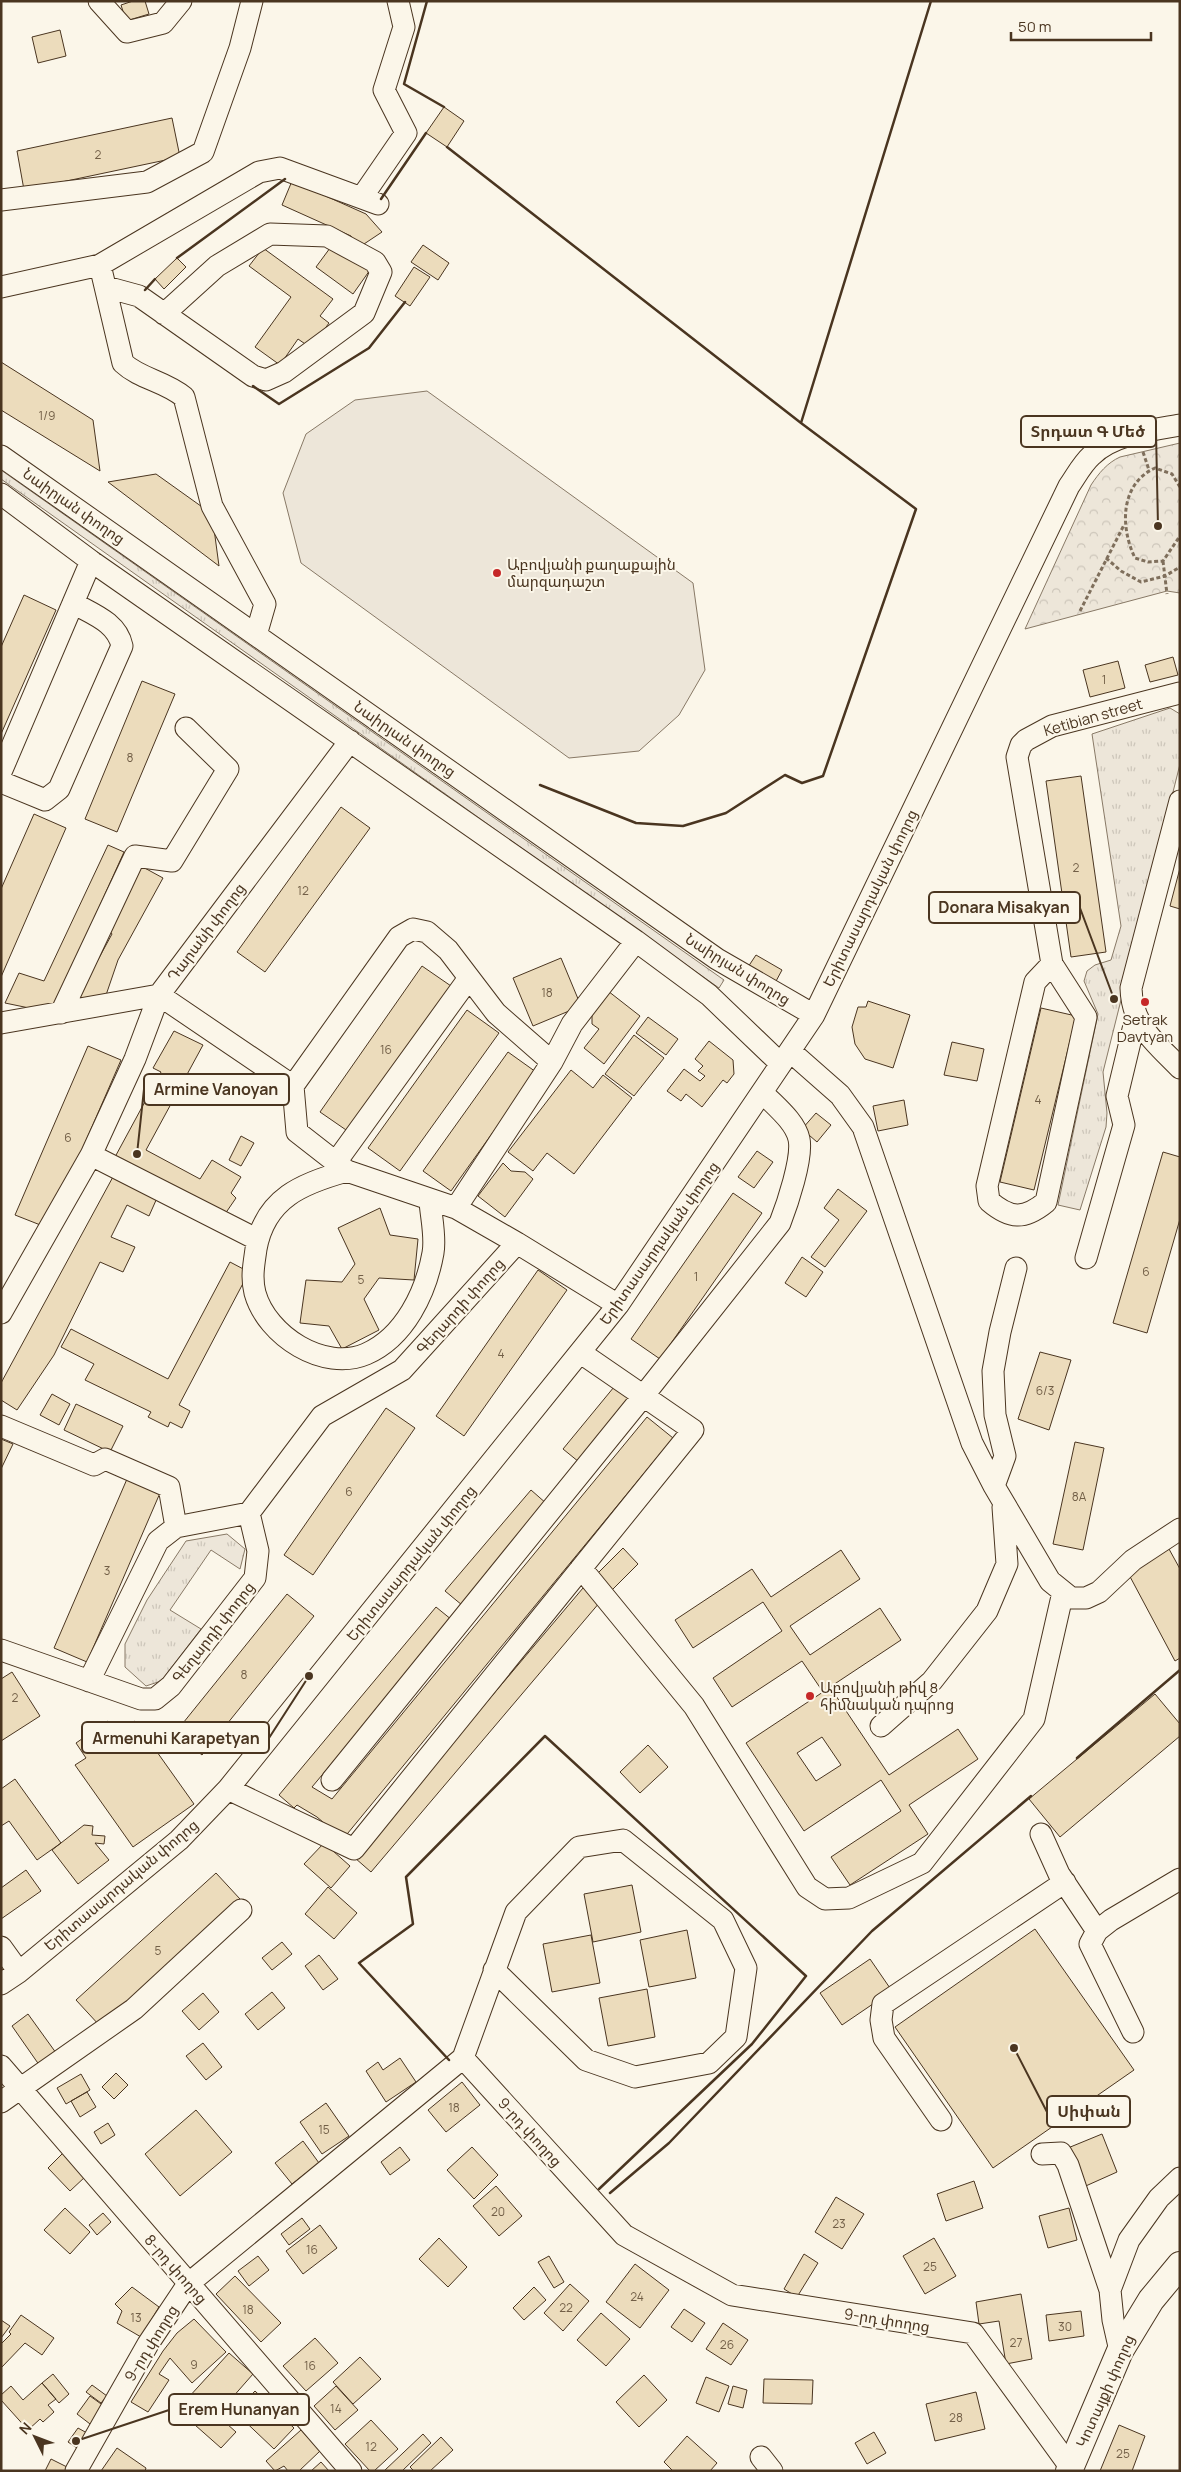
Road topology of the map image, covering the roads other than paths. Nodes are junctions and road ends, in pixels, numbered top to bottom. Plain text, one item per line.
1 (99, 1) edge
2 (181, 1) edge
3 (252, 1) edge
4 (398, 1) edge
5 (1, 200) edge
6 (100, 265) junction
7 (1, 287) edge
8 (106, 287) junction
9 (164, 314) junction
10 (1180, 425) edge
11 (1, 456) edge
12 (1, 494) edge
13 (91, 561) junction
14 (73, 603) junction
15 (256, 635) junction
16 (1180, 693) edge
17 (186, 728) dead end
18 (350, 741) junction
19 (1, 772) edge
20 (1, 782) edge
21 (1180, 801) edge
22 (1175, 841) edge
23 (636, 942) junction
24 (1052, 964) junction
25 (469, 978) junction
26 (159, 995) junction
27 (61, 1013) junction
28 (814, 1015) junction
29 (1136, 1017) junction
30 (1, 1023) edge
31 (786, 1058) junction
32 (552, 1062) junction
33 (1180, 1068) edge
34 (293, 1086) junction
35 (763, 1093) junction
36 (91, 1154) junction
37 (342, 1166) junction
38 (430, 1201) junction
39 (456, 1208) junction
40 (258, 1240) junction
41 (517, 1243) junction
42 (1086, 1258) dead end
43 (1016, 1268) dead end
44 (618, 1305) junction
45 (1, 1313) edge
46 (581, 1353) junction
47 (644, 1395) junction
48 (1, 1426) edge
49 (998, 1494) junction
50 (248, 1513) junction
51 (176, 1527) junction
52 (1180, 1529) edge
53 (582, 1568) junction
54 (1063, 1592) junction
55 (1, 1650) edge
56 (89, 1681) junction
57 (881, 1726) dead end
58 (332, 1780) dead end
59 (228, 1789) junction
60 (1041, 1834) dead end
61 (1180, 1879) edge
62 (1065, 1882) junction
63 (241, 1910) dead end
64 (1097, 1931) junction
65 (1, 1948) edge
66 (494, 1970) junction
67 (19, 1972) junction
68 (1, 1984) edge
69 (1133, 2032) dead end
70 (463, 2058) junction
71 (1, 2066) edge
72 (20, 2090) junction
73 (1, 2102) edge
74 (941, 2120) dead end
75 (1042, 2154) dead end
76 (1180, 2178) edge
77 (1180, 2265) edge
78 (188, 2284) junction
79 (1110, 2290) junction
80 (1120, 2350) junction
81 (1070, 2470) edge
82 (76, 2471) edge
83 (351, 2471) edge

1 - 2 street
3 - 5 street
4 - 6 street
6 - 7 street
6 - 8 street
8 - 9 street
8 - 15 street
9 - 9 street
10 - 28 street, Երիտասարդական փողոց
11 - 15 street, Նաիրյան փողոց
12 - 13 street
13 - 14 street
13 - 18 street
14 - 19 street
14 - 20 street
15 - 28 street, Նաիրյան փողոց
16 - 24 street, Ketibian street
17 - 27 street
18 - 23 street
18 - 26 street, Դարանի փողոց
21 - 22 street
22 - 29 street
23 - 31 street
23 - 32 street
24 - 24 street
25 - 32 street
25 - 34 street
25 - 37 street
26 - 27 street, Դարանի փողոց
26 - 34 street
26 - 36 street
27 - 30 street, Դարանի փողոց
28 - 31 street, Երիտասարդական փողոց
29 - 33 street
29 - 42 street
31 - 35 street, Երիտասարդական փողոց
31 - 49 street
32 - 39 street
34 - 37 street
35 - 44 street, Երիտասարդական փողոց
35 - 47 street
36 - 40 street
36 - 45 street
37 - 38 street
37 - 40 street
38 - 39 street
38 - 40 street
39 - 41 street
41 - 44 street
41 - 50 street, Գեղարդի փողոց
43 - 49 street
44 - 46 street, Երիտասարդական փողոց
46 - 47 street
46 - 59 street, Երիտասարդական փողոց
47 - 53 street
47 - 58 street
48 - 51 street
49 - 54 street
49 - 57 street
50 - 51 street
50 - 56 street, Գեղարդի փողոց
51 - 56 street
52 - 54 street
53 - 54 street
53 - 59 street
55 - 56 street, Գեղարդի փողոց
59 - 67 street, Երիտասարդական փողոց
60 - 62 street
61 - 64 street
62 - 64 street
62 - 74 street
63 - 72 street
64 - 69 street
65 - 67 street
66 - 66 street
66 - 70 street
67 - 68 street, Երիտասարդական փողոց
70 - 78 street, 9-րդ փողոց
70 - 81 street, 9-րդ փողոց
71 - 72 street, 8-րդ փողոց
72 - 73 street
72 - 78 street, 8-րդ փողոց
75 - 79 street
76 - 79 street
77 - 80 main road, Կոտայքի փողոց
78 - 82 street, 9-րդ փողոց
78 - 83 street, 8-րդ փողոց
79 - 80 street
80 - 81 main road, Կոտայքի փողոց

